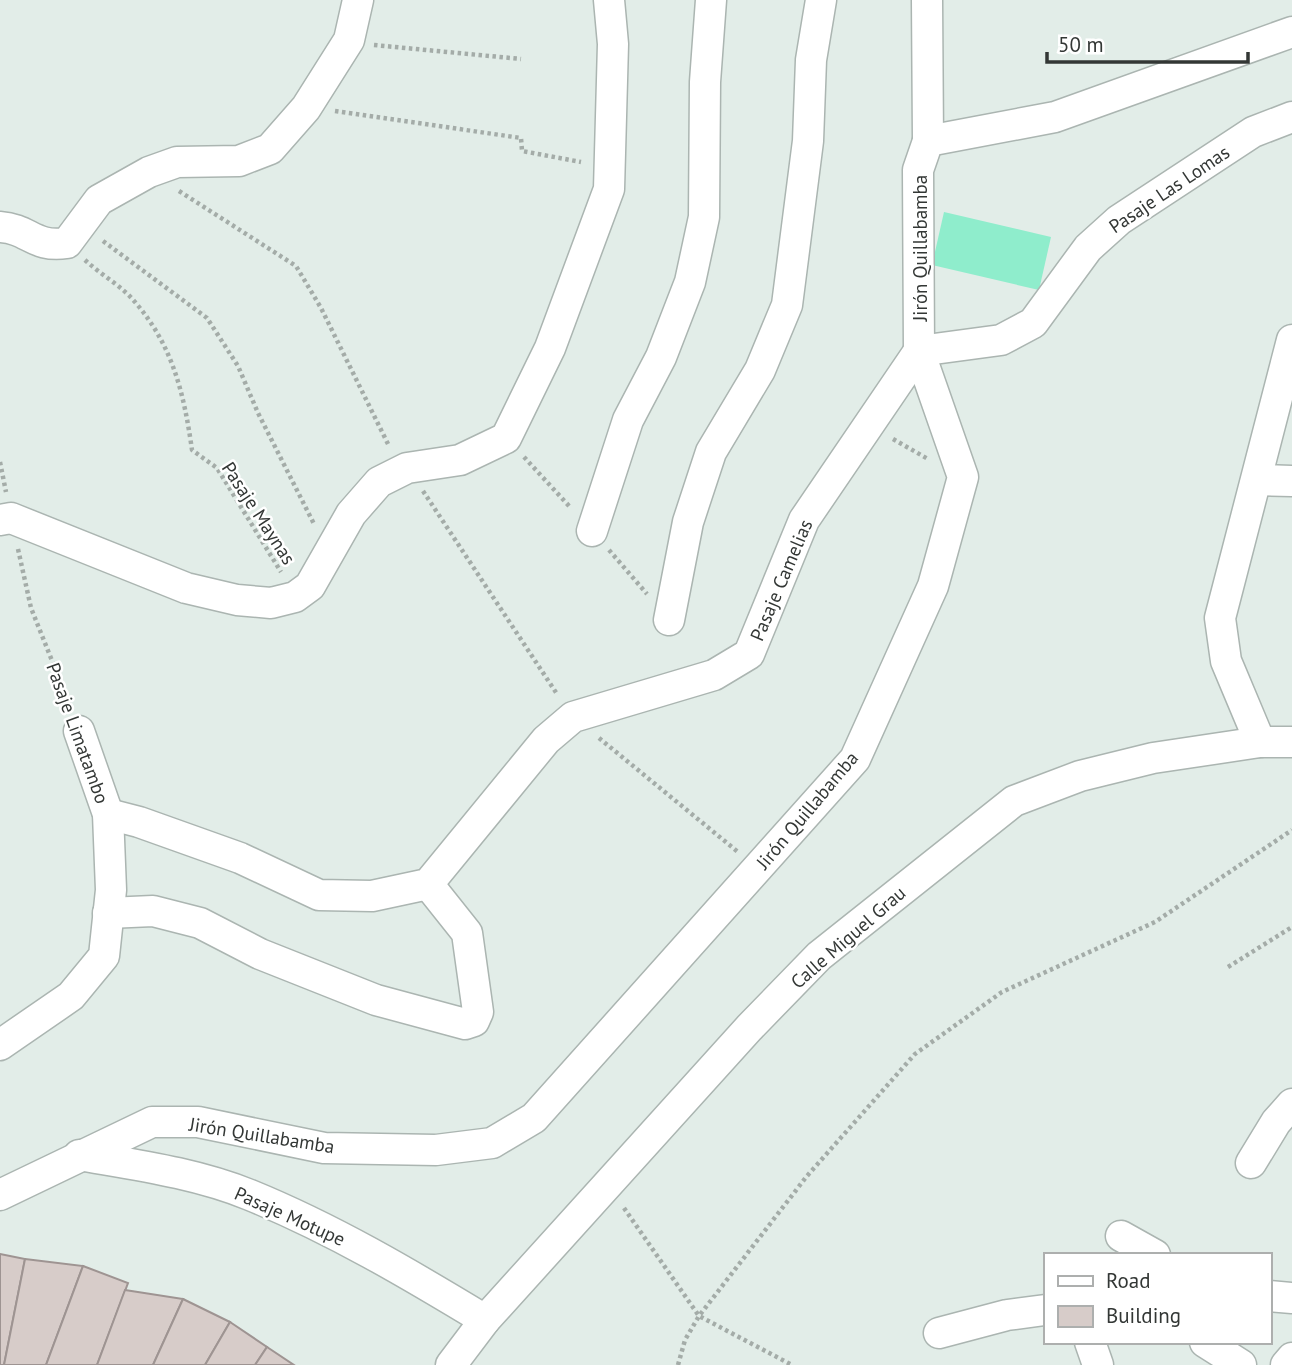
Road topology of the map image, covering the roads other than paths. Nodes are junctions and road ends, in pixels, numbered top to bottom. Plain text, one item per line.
1 (358, 0) edge
2 (609, 0) edge
3 (712, 0) edge
4 (821, 0) edge
5 (927, 0) edge
6 (1292, 32) edge
7 (1292, 117) edge
8 (928, 141) junction
9 (0, 227) edge
10 (1292, 340) edge
11 (919, 351) junction
12 (1287, 375) edge
13 (1257, 480) junction
14 (1292, 481) edge
15 (5, 519) edge
16 (593, 531) road end
17 (669, 620) road end
18 (79, 731) road end
19 (1292, 742) edge
20 (1260, 743) junction
21 (108, 814) junction
22 (428, 884) junction
23 (108, 913) junction
24 (0, 1045) edge
25 (1287, 1121) edge
26 (79, 1155) junction
27 (1251, 1163) dead end
28 (0, 1195) edge
29 (1121, 1236) dead end
30 (1151, 1253) edge
31 (1271, 1296) edge
32 (1292, 1298) edge
33 (1044, 1310) edge
34 (485, 1320) junction
35 (939, 1333) dead end
36 (1091, 1344) edge
37 (1208, 1344) edge
38 (1292, 1358) edge
39 (451, 1365) edge
40 (1098, 1365) edge
41 (1241, 1365) edge
42 (1286, 1365) edge

1 - 9 street
2 - 15 street
3 - 16 street
4 - 17 street
5 - 8 street, Jirón Quillabamba
6 - 8 street
7 - 11 street, Pasaje Las Lomas
8 - 11 street, Jirón Quillabamba
10 - 12 street
11 - 22 street, Pasaje Camelias
11 - 26 street, Jirón Quillabamba
12 - 13 street
13 - 14 street
13 - 20 street
18 - 21 street, Pasaje Limatambo
19 - 20 street, Calle Miguel Grau
20 - 34 street, Calle Miguel Grau
21 - 22 street
21 - 23 street, Pasaje Limatambo
22 - 23 street
23 - 24 street, Pasaje Limatambo
25 - 27 street
26 - 28 street, Jirón Quillabamba
26 - 34 street, Pasaje Motupe
29 - 30 street
31 - 32 street
33 - 35 street
34 - 39 street, Calle Miguel Grau
36 - 40 street
37 - 41 street
38 - 42 street

